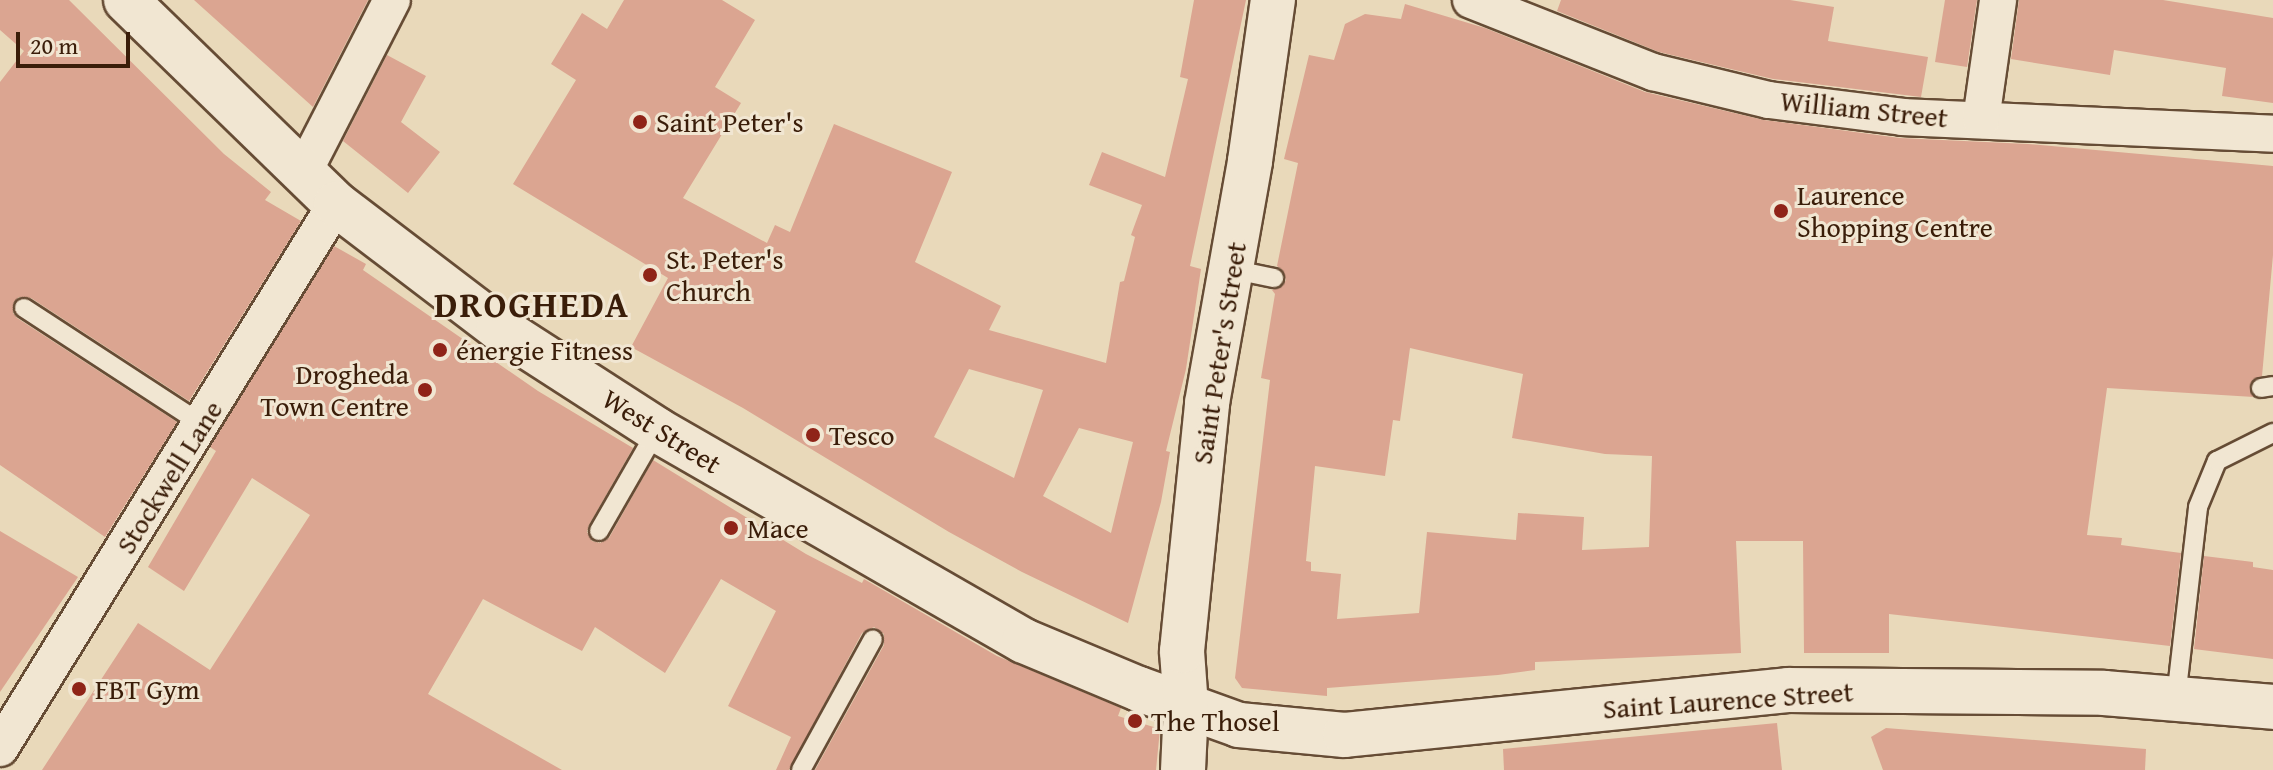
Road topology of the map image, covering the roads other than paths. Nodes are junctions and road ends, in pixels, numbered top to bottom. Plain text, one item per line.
1 (126, 0) edge
2 (392, 0) edge
3 (1273, 0) edge
4 (1471, 0) edge
5 (1998, 0) edge
6 (1981, 120) junction
7 (2273, 134) edge
8 (304, 171) junction
9 (336, 204) junction
10 (1230, 269) junction
11 (1274, 278) dead end
12 (24, 308) dead end
13 (202, 424) junction
14 (657, 430) junction
15 (2273, 433) edge
16 (599, 531) dead end
17 (873, 639) dead end
18 (2176, 700) junction
19 (1186, 707) junction
20 (2273, 707) edge
21 (0, 748) edge
22 (801, 770) edge
23 (1183, 770) edge

1 - 8 street, West Street
2 - 8 street
3 - 10 street, Saint Peter's Street
4 - 6 street, William Street
5 - 6 street
6 - 7 street, William Street
8 - 9 street, West Street
9 - 13 street, Stockwell Lane
9 - 14 street, West Street
10 - 11 lane
10 - 19 street, Saint Peter's Street
12 - 13 lane
13 - 21 street, Stockwell Lane
14 - 16 lane
14 - 19 street, West Street
15 - 18 lane
17 - 22 lane
18 - 19 street, Saint Laurence Street
18 - 20 street, Saint Laurence Street
19 - 23 street, Saint Peter's Street

